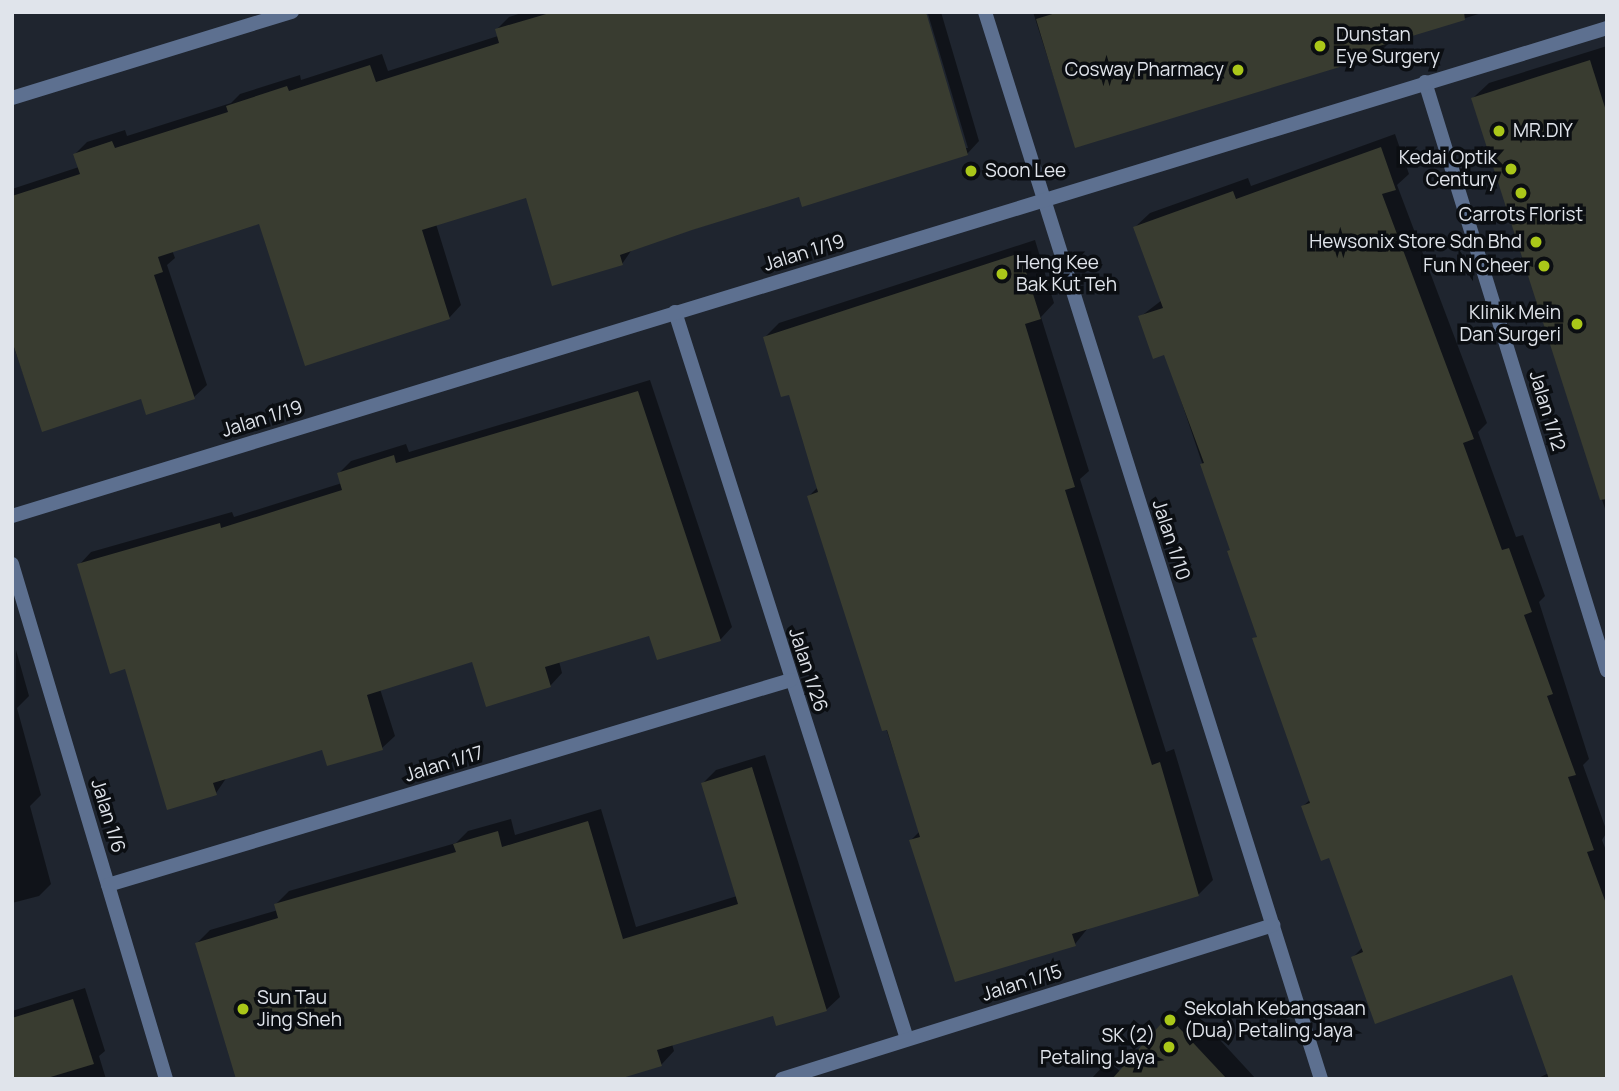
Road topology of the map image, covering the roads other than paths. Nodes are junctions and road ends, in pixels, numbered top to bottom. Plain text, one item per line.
1 (985, 12) edge
2 (284, 13) edge
3 (1607, 27) edge
4 (1425, 82) junction
5 (12, 98) edge
6 (1044, 200) junction
7 (675, 312) junction
8 (12, 516) edge
9 (12, 564) edge
10 (1607, 671) edge
11 (790, 680) junction
12 (108, 885) junction
13 (1273, 925) junction
14 (907, 1039) junction
15 (166, 1079) edge
16 (782, 1079) edge
17 (1321, 1079) edge

1 - 6 street, Jalan 1/10
2 - 5 street
3 - 4 street, Jalan 1/19
4 - 6 street, Jalan 1/19
4 - 10 street, Jalan 1/12
6 - 7 street, Jalan 1/19
6 - 13 street, Jalan 1/10
7 - 8 street, Jalan 1/19
7 - 11 street, Jalan 1/26
9 - 12 street, Jalan 1/6
11 - 12 street, Jalan 1/17
11 - 14 street, Jalan 1/26
12 - 15 street, Jalan 1/6
13 - 14 street, Jalan 1/15
13 - 17 street, Jalan 1/10
14 - 16 street, Jalan 1/15

